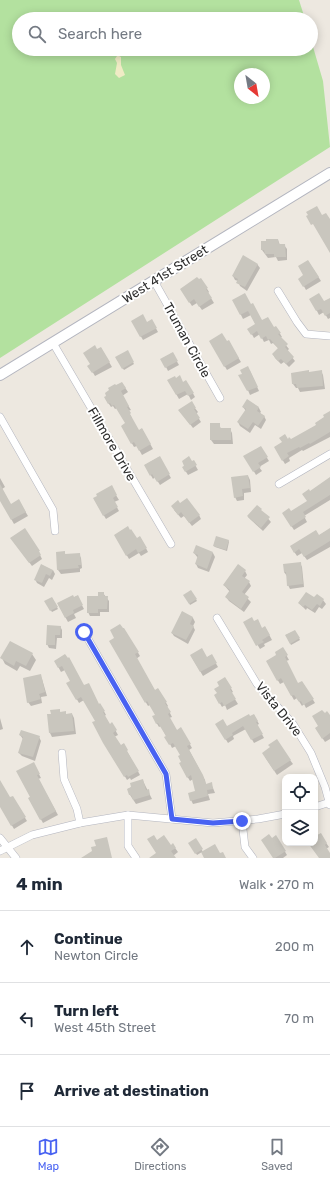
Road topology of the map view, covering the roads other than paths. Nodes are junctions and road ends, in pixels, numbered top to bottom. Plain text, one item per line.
1 (330, 173) edge
2 (154, 281) junction
3 (278, 291) dead end
4 (330, 336) edge
5 (53, 343) junction
6 (0, 374) edge
7 (220, 398) dead end
8 (0, 417) edge
9 (330, 454) edge
10 (279, 484) dead end
11 (55, 531) dead end
12 (171, 544) dead end
13 (217, 618) dead end
14 (84, 632) dead end
15 (62, 753) dead end
16 (329, 803) edge
17 (318, 806) edge
18 (128, 815) junction
19 (282, 815) edge
20 (172, 819) junction
21 (242, 821) junction
22 (80, 823) junction
23 (0, 838) edge
24 (8, 847) junction
25 (0, 851) edge
26 (16, 858) edge
27 (136, 858) edge
28 (253, 858) edge

1 - 2 street, West 41st Street
2 - 5 street, West 41st Street
2 - 7 street, Truman Circle
3 - 4 street
5 - 6 street, West 41st Street
5 - 12 street, Fillmore Drive
8 - 11 street
9 - 10 street
13 - 16 street, Vista Drive
14 - 20 street
15 - 22 street
16 - 17 street
18 - 20 street
18 - 22 street
18 - 27 street
19 - 21 street
20 - 21 street
21 - 28 street
22 - 24 street
23 - 24 street
24 - 25 street
24 - 26 street

